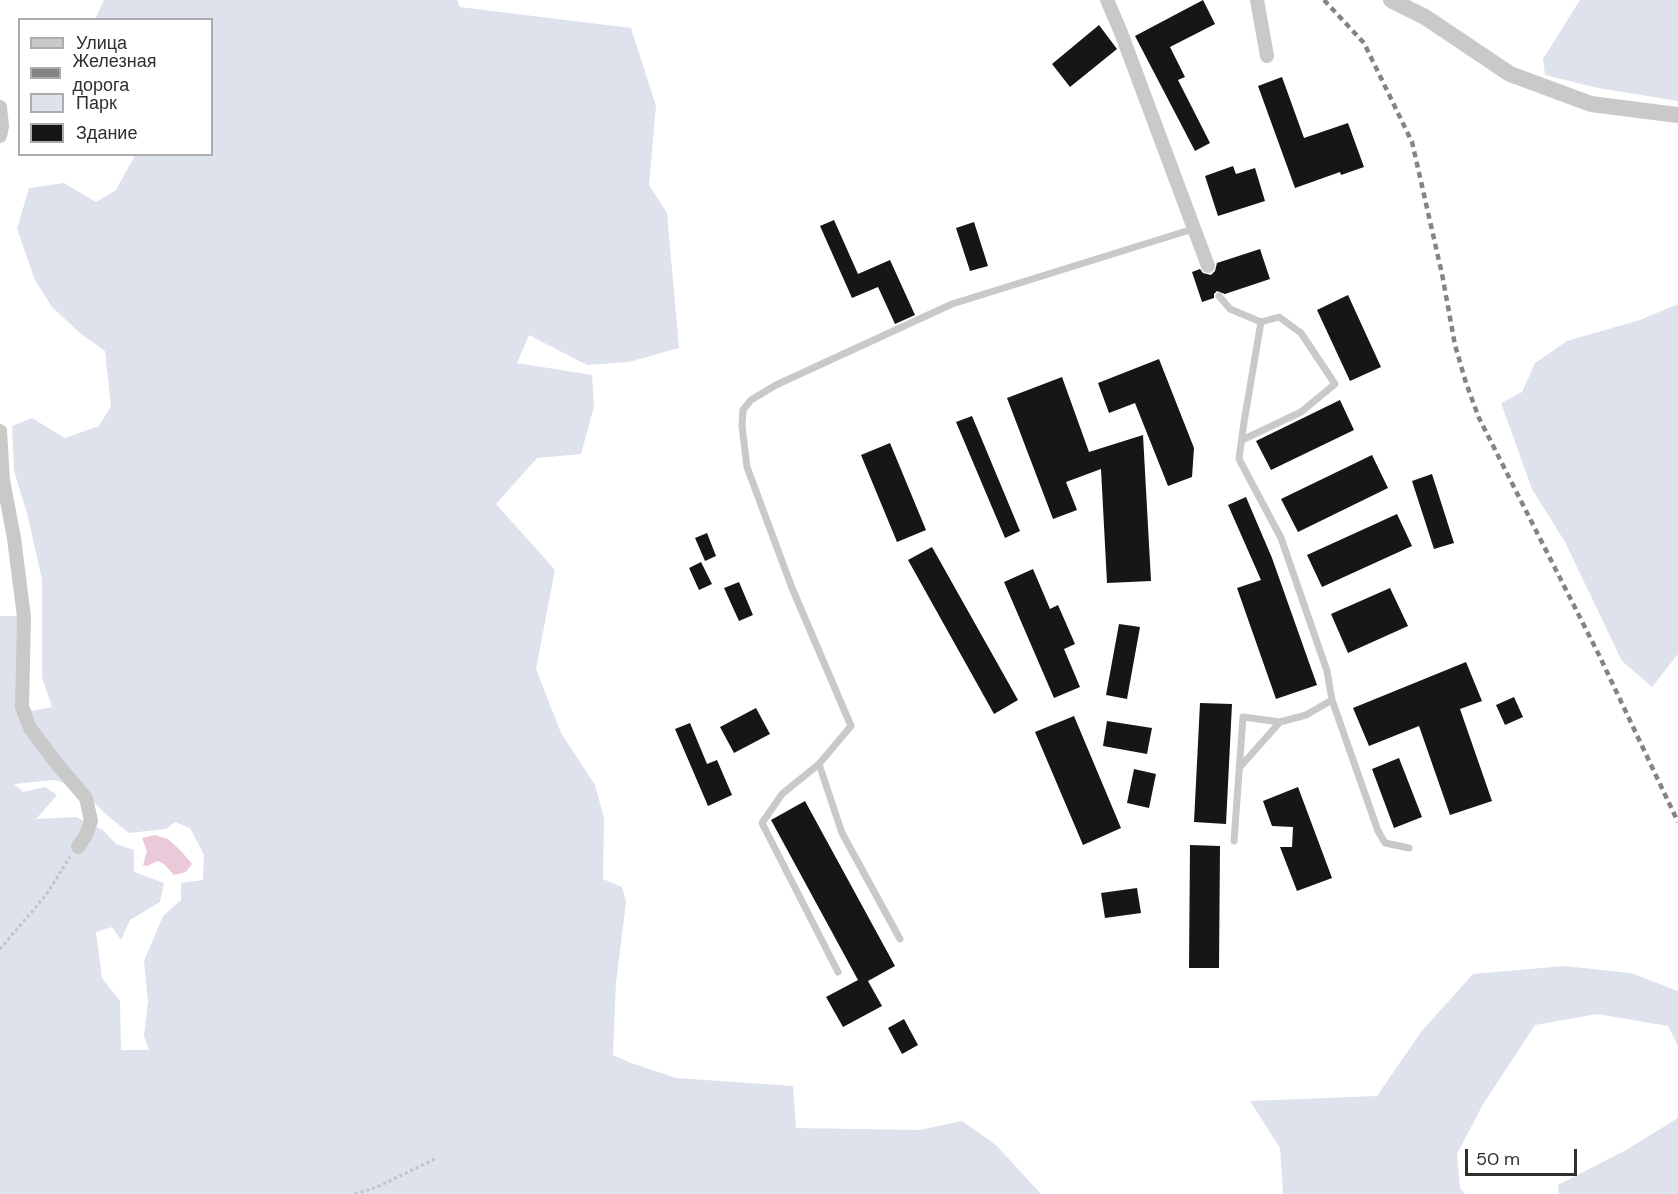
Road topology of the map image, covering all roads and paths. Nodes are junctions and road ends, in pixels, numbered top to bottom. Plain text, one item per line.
1 (1107, 0) edge
2 (1257, 0) edge
3 (1391, 0) edge
4 (1418, 0) edge
5 (1425, 17) junction
6 (1268, 56) dead end
7 (0, 107) edge
8 (1678, 115) edge
9 (0, 136) edge
10 (1193, 229) junction
11 (1208, 266) dead end
12 (1219, 296) dead end
13 (1261, 322) junction
14 (0, 431) edge
15 (1242, 440) junction
16 (1332, 700) junction
17 (1280, 722) junction
18 (819, 764) junction
19 (1240, 768) junction
20 (1234, 841) dead end
21 (78, 847) joint
22 (1410, 848) dead end
23 (900, 939) dead end
24 (0, 949) edge
25 (838, 972) dead end
26 (435, 1159) dead end
27 (355, 1194) edge

1 - 10 street
2 - 6 street
3 - 5 street
4 - 5 street
5 - 8 street
7 - 9 street
10 - 11 street
10 - 18 lane
12 - 13 lane
13 - 15 lane
13 - 15 lane
14 - 21 street
15 - 16 lane
16 - 17 lane
16 - 22 lane
17 - 19 lane
17 - 19 lane
18 - 23 lane
18 - 25 lane
19 - 20 lane
21 - 24 path
26 - 27 path

